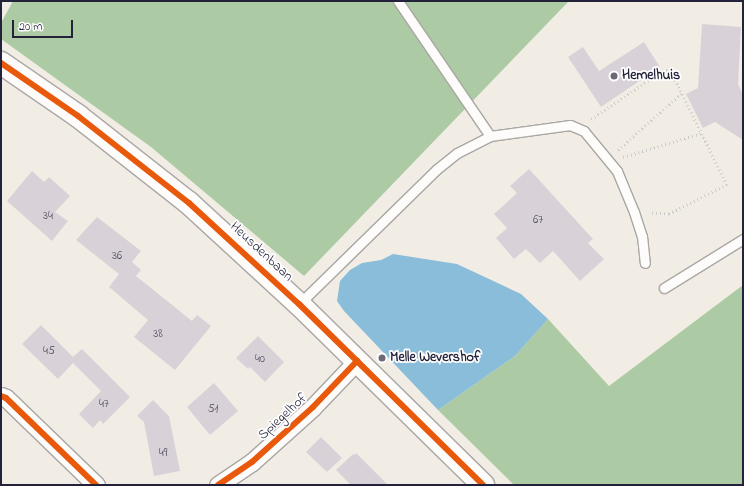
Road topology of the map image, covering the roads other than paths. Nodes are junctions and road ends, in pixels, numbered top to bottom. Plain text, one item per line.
1 (398, 1) edge
2 (1, 63) edge
3 (490, 136) junction
4 (743, 239) edge
5 (645, 263) dead end
6 (664, 288) dead end
7 (299, 304) junction
8 (357, 361) junction
9 (1, 396) edge
10 (96, 485) edge
11 (218, 485) edge
12 (483, 485) edge

1 - 3 lane
2 - 7 main road, Heusdenbaan
3 - 5 lane
3 - 7 lane
4 - 6 lane
7 - 8 main road, Heusdenbaan
8 - 11 street, Spiegelhof
8 - 12 main road, Heusdenbaan
9 - 10 street

